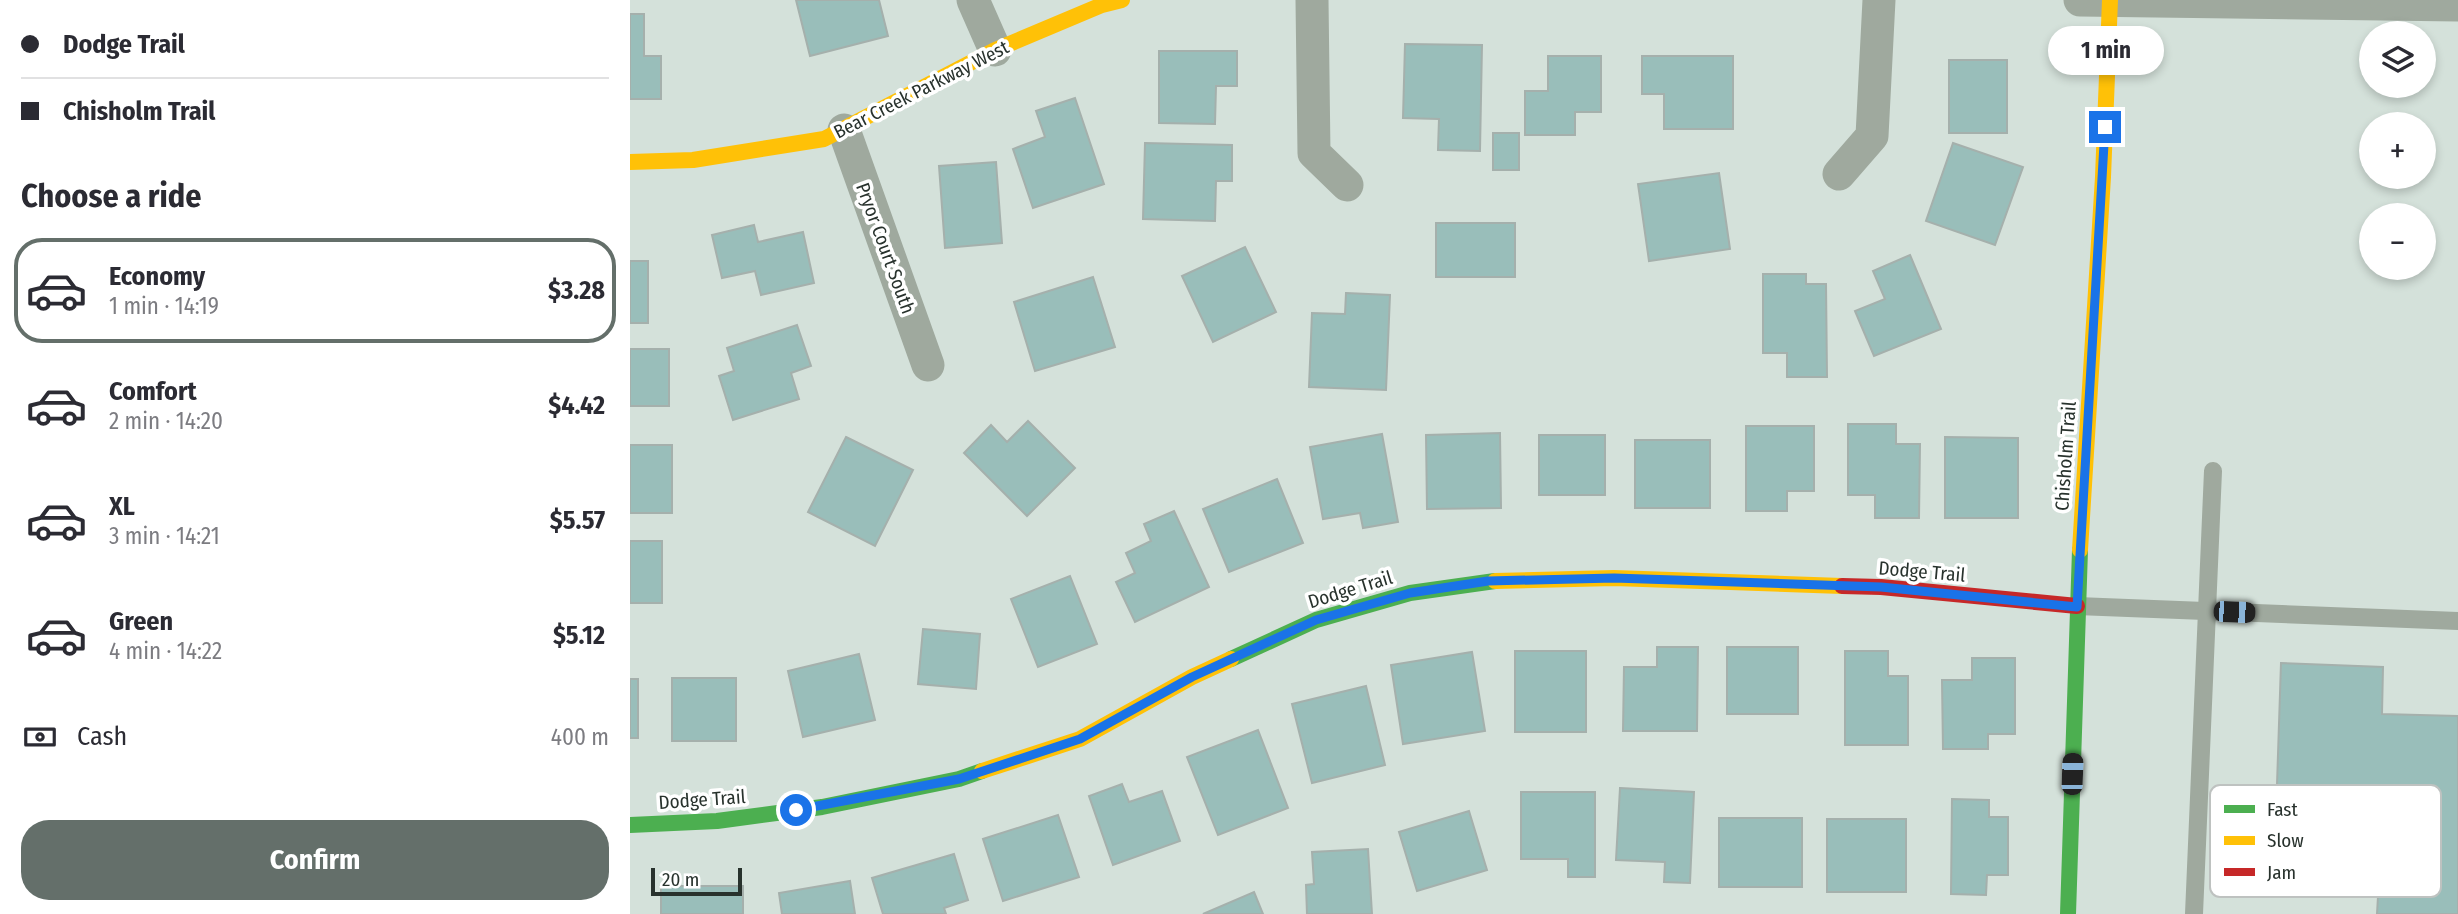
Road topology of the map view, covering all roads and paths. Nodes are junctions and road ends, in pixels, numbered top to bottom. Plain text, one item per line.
1 (973, 0) edge
2 (1122, 0) edge
3 (1312, 0) edge
4 (1879, 0) edge
5 (2100, 0) edge
6 (2458, 5) edge
7 (995, 50) junction
8 (844, 130) junction
9 (630, 162) edge
10 (1839, 174) dead end
11 (1347, 185) dead end
12 (928, 365) dead end
13 (2213, 471) dead end
14 (2077, 607) junction
15 (2206, 611) junction
16 (2458, 621) edge
17 (630, 825) edge
18 (2068, 914) edge
19 (2194, 914) edge

1 - 7 street
2 - 7 street, Bear Creek Parkway West
3 - 11 street
4 - 10 street
5 - 6 street
5 - 14 street, Chisholm Trail
7 - 8 street, Bear Creek Parkway West
8 - 9 street, Bear Creek Parkway West
8 - 12 street, Pryor Court South
13 - 15 lane
14 - 15 lane
14 - 17 street, Dodge Trail
14 - 18 street, Chisholm Trail
15 - 16 lane
15 - 19 lane

